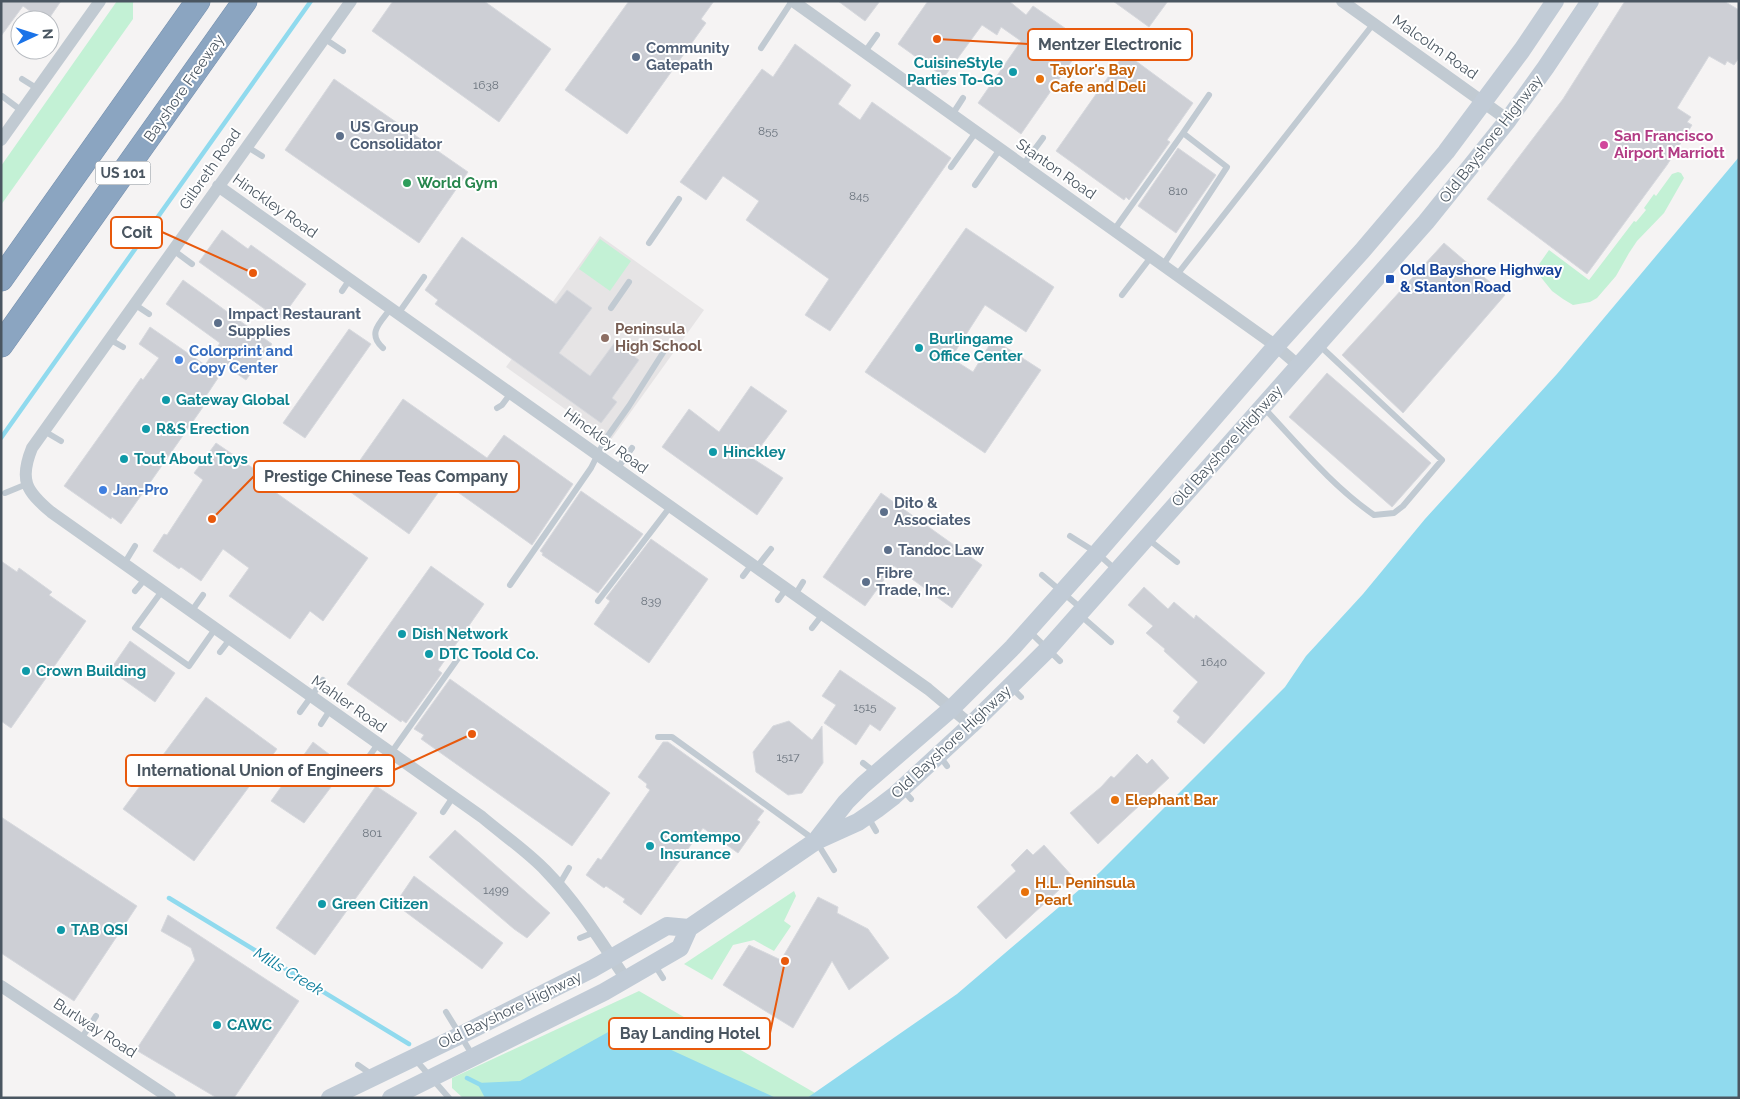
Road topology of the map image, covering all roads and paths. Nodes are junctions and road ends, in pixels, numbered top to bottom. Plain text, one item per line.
1 (100, 1) edge
2 (198, 1) edge
3 (245, 1) edge
4 (351, 1) edge
5 (793, 1) edge
6 (1342, 1) edge
7 (1555, 1) edge
8 (1590, 1) edge
9 (1374, 23) junction
10 (877, 35) dead end
11 (325, 39) junction
12 (761, 48) dead end
13 (343, 51) dead end
14 (864, 52) junction
15 (22, 79) dead end
16 (38, 89) junction
17 (1209, 94) dead end
18 (2, 96) edge
19 (963, 98) dead end
20 (1484, 102) junction
21 (22, 111) junction
22 (952, 115) junction
23 (1508, 120) junction
24 (976, 132) junction
25 (1183, 133) junction
26 (1043, 138) dead end
27 (1, 140) edge
28 (246, 146) junction
29 (1000, 149) junction
30 (262, 156) dead end
31 (1023, 166) junction
32 (951, 167) dead end
33 (218, 186) junction
34 (975, 186) dead end
35 (679, 199) dead end
36 (1114, 230) junction
37 (649, 243) dead end
38 (173, 250) junction
39 (1151, 257) junction
40 (192, 264) dead end
41 (1163, 265) junction
42 (1176, 276) junction
43 (424, 277) dead end
44 (1, 279) edge
45 (350, 279) junction
46 (629, 282) dead end
47 (342, 291) dead end
48 (1122, 294) dead end
49 (134, 304) junction
50 (611, 308) dead end
51 (395, 311) junction
52 (150, 314) dead end
53 (109, 339) junction
54 (1318, 344) junction
55 (1, 345) edge
56 (1276, 346) junction
57 (123, 347) dead end
58 (383, 348) dead end
59 (666, 348) dead end
60 (1299, 366) junction
61 (510, 393) junction
62 (1262, 406) junction
63 (497, 408) dead end
64 (44, 431) junction
65 (61, 441) dead end
66 (632, 448) dead end
67 (597, 454) junction
68 (617, 469) junction
69 (27, 484) junction
70 (5, 493) dead end
71 (670, 508) junction
72 (1070, 536) dead end
73 (1147, 538) junction
74 (135, 546) dead end
75 (771, 549) dead end
76 (1097, 553) junction
77 (1177, 562) dead end
78 (124, 564) junction
79 (754, 566) junction
80 (1118, 571) junction
81 (1042, 575) dead end
82 (743, 576) dead end
83 (144, 579) junction
84 (803, 582) dead end
85 (510, 585) dead end
86 (135, 591) dead end
87 (162, 591) junction
88 (1062, 591) junction
89 (790, 592) junction
90 (203, 595) dead end
91 (778, 600) dead end
92 (598, 601) dead end
93 (192, 612) junction
94 (1081, 612) junction
95 (822, 615) junction
96 (812, 628) dead end
97 (215, 629) junction
98 (1028, 630) junction
99 (230, 639) junction
100 (1111, 642) dead end
101 (220, 652) dead end
102 (1054, 655) junction
103 (459, 658) dead end
104 (323, 680) dead end
105 (311, 697) junction
106 (951, 709) junction
107 (330, 710) junction
108 (300, 712) dead end
109 (321, 724) dead end
110 (971, 725) junction
111 (658, 737) dead end
112 (378, 744) junction
113 (391, 753) junction
114 (370, 755) dead end
115 (863, 763) dead end
116 (877, 774) junction
117 (453, 797) junction
118 (443, 812) dead end
119 (816, 841) junction
120 (569, 868) dead end
121 (834, 870) dead end
122 (559, 885) junction
123 (689, 928) junction
124 (595, 932) junction
125 (580, 938) dead end
126 (612, 958) junction
127 (654, 963) junction
128 (663, 978) dead end
129 (626, 979) junction
130 (1, 986) edge
131 (446, 1012) dead end
132 (96, 1016) dead end
133 (460, 1036) junction
134 (81, 1039) junction
135 (413, 1057) junction
136 (474, 1058) junction
137 (358, 1065) dead end
138 (374, 1076) junction
139 (431, 1078) junction
140 (170, 1098) edge
141 (330, 1098) edge
142 (391, 1098) edge
143 (448, 1098) edge

1 - 16 street
2 - 44 highway, US 101
3 - 55 highway, Bayshore Freeway / US 101
4 - 11 street, Gilbreth Road
5 - 12 lane
5 - 14 street, Stanton Road
6 - 9 street, Malcolm Road
7 - 20 main road, Old Bayshore Highway
8 - 23 main road, Old Bayshore Highway
9 - 20 street, Malcolm Road
9 - 42 lane
10 - 14 lane
11 - 13 lane
11 - 28 street, Gilbreth Road
14 - 22 street, Stanton Road
15 - 16 lane
16 - 21 street
17 - 25 lane
18 - 21 lane
19 - 22 lane
20 - 23 street, Malcolm Road
20 - 56 main road, Old Bayshore Highway
21 - 27 street
22 - 24 street, Stanton Road
23 - 54 main road, Old Bayshore Highway
24 - 29 street, Stanton Road
24 - 32 lane
25 - 36 lane
25 - 41 lane
26 - 31 lane
28 - 30 lane
28 - 33 street, Gilbreth Road
29 - 31 street, Stanton Road
29 - 34 lane
31 - 36 street, Stanton Road
33 - 38 street, Gilbreth Road
33 - 45 street, Hinckley Road
35 - 37 lane
36 - 39 street, Stanton Road
38 - 40 lane
38 - 49 street, Gilbreth Road
39 - 41 street, Stanton Road
39 - 48 lane
41 - 42 street, Stanton Road
42 - 56 street, Stanton Road
43 - 51 lane
45 - 47 lane
45 - 51 street, Hinckley Road
46 - 50 lane
49 - 52 lane
49 - 53 street, Gilbreth Road
51 - 58 lane
51 - 61 street, Hinckley Road
53 - 57 lane
53 - 64 street, Gilbreth Road
54 - 60 main road, Old Bayshore Highway
54 - 62 lane
56 - 60 street, Stanton Road
56 - 76 main road, Old Bayshore Highway
59 - 67 lane
60 - 62 main road, Old Bayshore Highway
61 - 63 lane
61 - 67 street, Hinckley Road
62 - 73 main road, Old Bayshore Highway
64 - 65 lane
64 - 69 street, Gilbreth Road
66 - 68 lane
67 - 68 street, Hinckley Road
67 - 85 lane
68 - 71 street, Hinckley Road
69 - 70 lane
69 - 78 street, Mahler Road
71 - 79 street, Hinckley Road
71 - 92 lane
72 - 76 lane
73 - 77 lane
73 - 80 main road, Old Bayshore Highway
74 - 78 lane
75 - 79 lane
76 - 80 lane
76 - 88 main road, Old Bayshore Highway
78 - 83 street, Mahler Road
79 - 82 lane
79 - 89 street, Hinckley Road
80 - 94 main road, Old Bayshore Highway
81 - 88 lane
83 - 86 lane
83 - 87 street, Mahler Road
84 - 89 lane
87 - 93 street, Mahler Road
87 - 97 lane
88 - 94 lane
88 - 98 main road, Old Bayshore Highway
89 - 91 lane
89 - 95 street, Hinckley Road
90 - 93 lane
93 - 97 street, Mahler Road
94 - 100 lane
94 - 102 main road, Old Bayshore Highway
95 - 96 lane
95 - 106 street, Hinckley Road
97 - 99 street, Mahler Road
98 - 102 lane
98 - 106 main road, Old Bayshore Highway
99 - 101 lane
99 - 105 street, Mahler Road
102 - 110 main road, Old Bayshore Highway
103 - 113 lane
104 - 105 lane
105 - 107 street, Mahler Road
105 - 108 lane
106 - 110 street, Hinckley Road
106 - 116 main road, Old Bayshore Highway
107 - 109 lane
107 - 112 street, Mahler Road
110 - 119 main road, Old Bayshore Highway
111 - 119 lane
112 - 113 street, Mahler Road
112 - 114 lane
113 - 117 street, Mahler Road
115 - 116 lane
116 - 119 main road, Old Bayshore Highway
117 - 118 lane
117 - 122 street, Mahler Road
119 - 121 lane
119 - 123 main road, Old Bayshore Highway
120 - 122 lane
122 - 124 street, Mahler Road
123 - 126 main road, Old Bayshore Highway
123 - 127 main road, Old Bayshore Highway
124 - 125 lane
124 - 126 street, Mahler Road
126 - 129 street, Mahler Road
126 - 133 main road, Old Bayshore Highway
127 - 128 lane
127 - 129 main road, Old Bayshore Highway
129 - 136 main road, Old Bayshore Highway
130 - 134 street, Burlway Road
131 - 133 lane
132 - 134 lane
133 - 135 main road, Old Bayshore Highway
133 - 136 lane
134 - 140 street, Burlway Road
135 - 138 main road, Old Bayshore Highway
135 - 139 lane
136 - 139 main road, Old Bayshore Highway
137 - 138 lane
138 - 141 main road, Old Bayshore Highway
139 - 142 main road, Old Bayshore Highway
139 - 143 lane

